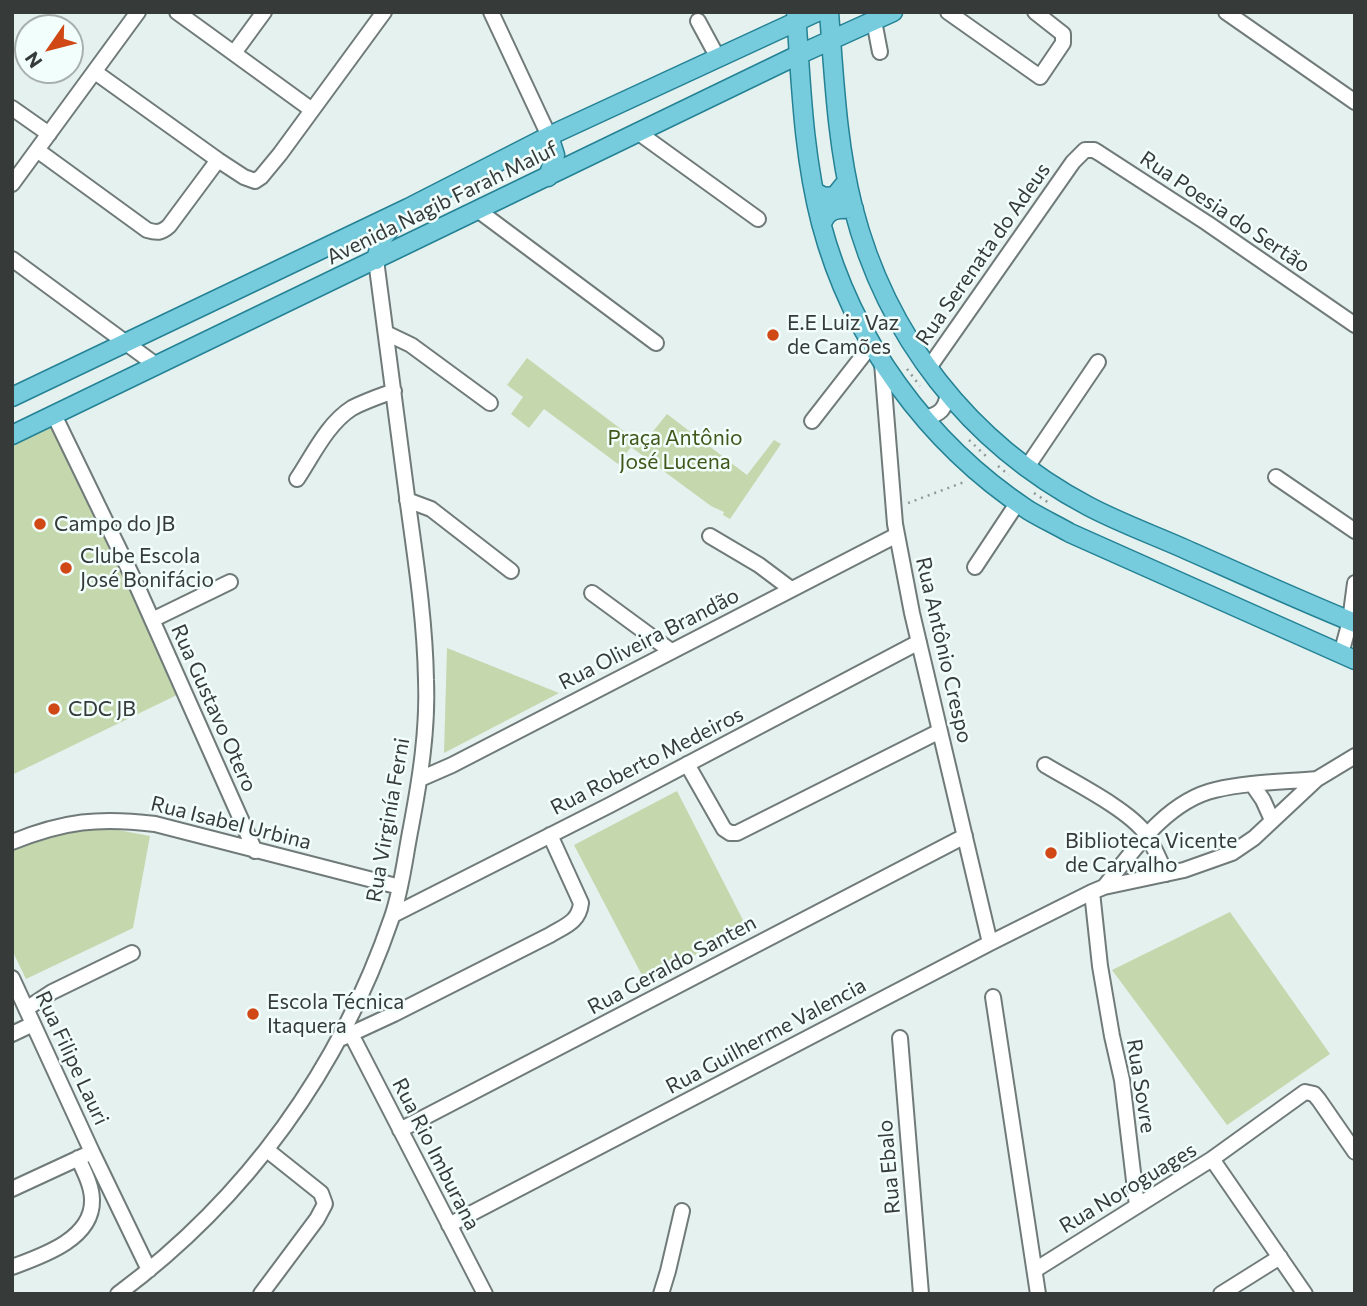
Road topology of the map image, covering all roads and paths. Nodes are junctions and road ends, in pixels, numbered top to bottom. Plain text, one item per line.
1 (138, 12) edge
2 (177, 12) edge
3 (264, 12) edge
4 (384, 12) edge
5 (491, 12) edge
6 (817, 12) edge
7 (828, 12) edge
8 (893, 12) edge
9 (948, 12) edge
10 (1035, 12) edge
11 (1226, 12) edge
12 (796, 17) edge
13 (698, 21) dead end
14 (874, 21) junction
15 (831, 41) junction
16 (880, 52) dead end
17 (234, 53) junction
18 (798, 55) junction
19 (718, 58) junction
20 (95, 72) junction
21 (1355, 102) edge
22 (12, 108) edge
23 (312, 110) junction
24 (639, 133) junction
25 (49, 134) junction
26 (549, 136) junction
27 (37, 150) junction
28 (218, 160) junction
29 (1073, 162) joint
30 (548, 177) junction
31 (847, 181) junction
32 (12, 184) edge
33 (815, 192) junction
34 (408, 208) junction
35 (854, 209) junction
36 (479, 211) junction
37 (758, 219) dead end
38 (822, 224) junction
39 (12, 259) edge
40 (376, 260) junction
41 (1355, 325) edge
42 (386, 333) junction
43 (125, 342) junction
44 (656, 343) dead end
45 (872, 345) junction
46 (1098, 362) dead end
47 (881, 363) junction
48 (156, 365) junction
49 (928, 369) junction
50 (394, 391) junction
51 (948, 394) junction
52 (12, 397) edge
53 (491, 403) dead end
54 (54, 415) junction
55 (925, 418) junction
56 (812, 421) dead end
57 (12, 435) edge
58 (1027, 467) junction
59 (983, 475) junction
60 (1276, 477) dead end
61 (297, 479) dead end
62 (407, 500) junction
63 (1018, 502) junction
64 (893, 508) junction
65 (1355, 531) edge
66 (897, 535) junction
67 (710, 536) dead end
68 (975, 567) dead end
69 (511, 571) dead end
70 (230, 582) dead end
71 (1355, 583) edge
72 (791, 589) junction
73 (592, 593) dead end
74 (152, 620) junction
75 (1352, 622) edge
76 (919, 642) junction
77 (671, 651) junction
78 (1348, 657) edge
79 (940, 731) junction
80 (1355, 756) edge
81 (687, 764) junction
82 (1045, 765) dead end
83 (420, 779) junction
84 (1317, 779) junction
85 (1252, 785) junction
86 (1272, 820) junction
87 (550, 835) junction
88 (1147, 835) junction
89 (965, 836) junction
90 (12, 842) edge
91 (255, 851) junction
92 (1166, 874) junction
93 (400, 887) junction
94 (1098, 889) junction
95 (393, 915) junction
96 (990, 943) junction
97 (132, 953) dead end
98 (12, 978) edge
99 (993, 997) dead end
100 (26, 1009) junction
101 (33, 1024) junction
102 (12, 1034) edge
103 (345, 1037) junction
104 (900, 1038) dead end
105 (400, 1130) junction
106 (267, 1150) junction
107 (1355, 1152) edge
108 (85, 1155) junction
109 (1212, 1159) junction
110 (12, 1189) edge
111 (1138, 1206) junction
112 (682, 1211) dead end
113 (449, 1225) junction
114 (1280, 1257) junction
115 (12, 1267) edge
116 (149, 1270) junction
117 (1035, 1270) junction
118 (117, 1294) edge
119 (261, 1294) edge
120 (485, 1294) edge
121 (661, 1294) edge
122 (921, 1294) edge
123 (1038, 1294) edge
124 (1221, 1294) edge
125 (1305, 1294) edge

1 - 20 street
2 - 17 street
3 - 17 street
4 - 23 street
5 - 26 street
6 - 12 main road, Avenida Nagib Farah Maluf
7 - 15 main road
8 - 14 main road, Avenida Nagib Farah Maluf
9 - 10 street
11 - 21 street
12 - 18 main road
12 - 19 main road, Avenida Nagib Farah Maluf
13 - 19 street
14 - 15 main road, Avenida Nagib Farah Maluf
14 - 16 street
15 - 18 main road, Avenida Nagib Farah Maluf
15 - 31 main road
17 - 23 street
18 - 24 main road, Avenida Nagib Farah Maluf
18 - 33 main road
19 - 26 main road, Avenida Nagib Farah Maluf
20 - 25 street
20 - 28 street
22 - 25 street
23 - 28 street
24 - 30 main road, Avenida Nagib Farah Maluf
24 - 37 street
25 - 27 street
26 - 30 main road
26 - 34 main road, Avenida Nagib Farah Maluf
27 - 28 street
27 - 32 street
29 - 41 street, Rua Poesia do Sertão
29 - 49 street, Rua Serenata do Adeus
30 - 36 main road, Avenida Nagib Farah Maluf
31 - 33 main road
31 - 35 main road
33 - 38 main road
34 - 40 main road
34 - 43 main road, Avenida Nagib Farah Maluf
35 - 38 main road
35 - 49 main road
36 - 40 main road, Avenida Nagib Farah Maluf
36 - 44 street
38 - 45 main road
39 - 43 street
40 - 42 street, Rua Virginía Ferni
40 - 48 main road, Avenida Nagib Farah Maluf
42 - 50 street, Rua Virginía Ferni
42 - 53 street
43 - 48 street
43 - 52 main road, Avenida Nagib Farah Maluf
45 - 47 main road
45 - 56 street
46 - 58 street
47 - 55 main road
47 - 64 street, Rua Antônio Crespo
48 - 54 main road, Avenida Nagib Farah Maluf
49 - 51 main road
50 - 61 street
50 - 62 street, Rua Virginía Ferni
51 - 55 street
51 - 58 main road
54 - 57 main road, Avenida Nagib Farah Maluf
54 - 74 street, Rua Gustavo Otero
55 - 59 main road
58 - 75 main road
59 - 63 main road
59 - 64 path
60 - 65 street
62 - 69 street
62 - 83 street, Rua Virginía Ferni
63 - 68 street
63 - 78 main road
64 - 66 street, Rua Antônio Crespo
66 - 72 street, Rua Oliveira Brandão
66 - 76 street, Rua Antônio Crespo
67 - 72 street
70 - 74 street
71 - 75 street
72 - 77 street, Rua Oliveira Brandão
73 - 77 street
74 - 91 street, Rua Gustavo Otero
75 - 78 street
76 - 79 street, Rua Antônio Crespo
76 - 81 street, Rua Roberto Medeiros
77 - 83 street, Rua Oliveira Brandão
79 - 81 street
79 - 89 street, Rua Antônio Crespo
80 - 84 street, Rua Guilherme Valencia
81 - 87 street, Rua Roberto Medeiros
82 - 88 street
83 - 93 street, Rua Virginía Ferni
84 - 85 street, Rua Guilherme Valencia
84 - 86 street, Rua Guilherme Valencia
85 - 86 street
85 - 88 street, Rua Guilherme Valencia
86 - 92 street, Rua Guilherme Valencia
87 - 95 street, Rua Roberto Medeiros
87 - 103 street
88 - 92 street
88 - 94 street, Rua Guilherme Valencia
89 - 96 street, Rua Antônio Crespo
89 - 105 street, Rua Geraldo Santen
90 - 91 street, Rua Isabel Urbina
91 - 93 street, Rua Isabel Urbina
92 - 94 street, Rua Guilherme Valencia
93 - 95 street, Rua Virginía Ferni
94 - 96 street, Rua Guilherme Valencia
94 - 111 street, Rua Sovre
95 - 103 street, Rua Virginía Ferni
96 - 113 street, Rua Guilherme Valencia
97 - 100 street
98 - 100 street, Rua Filipe Lauri
99 - 117 street
100 - 101 street, Rua Filipe Lauri
101 - 102 street
101 - 108 street, Rua Filipe Lauri
103 - 105 street, Rua Rio Imburana
103 - 106 street, Rua Virginía Ferni
104 - 122 street, Rua Ebalo
105 - 113 street, Rua Rio Imburana
106 - 116 street, Rua Virginía Ferni
106 - 119 street
107 - 109 street
108 - 110 street
108 - 115 street
108 - 116 street
109 - 111 street, Rua Noroguages
109 - 114 street, Rua Noroguages
111 - 117 street, Rua Noroguages
112 - 121 street
113 - 120 street, Rua Rio Imburana
114 - 124 street
114 - 125 street, Rua Noroguages
116 - 118 street, Rua Virginía Ferni
117 - 123 street

